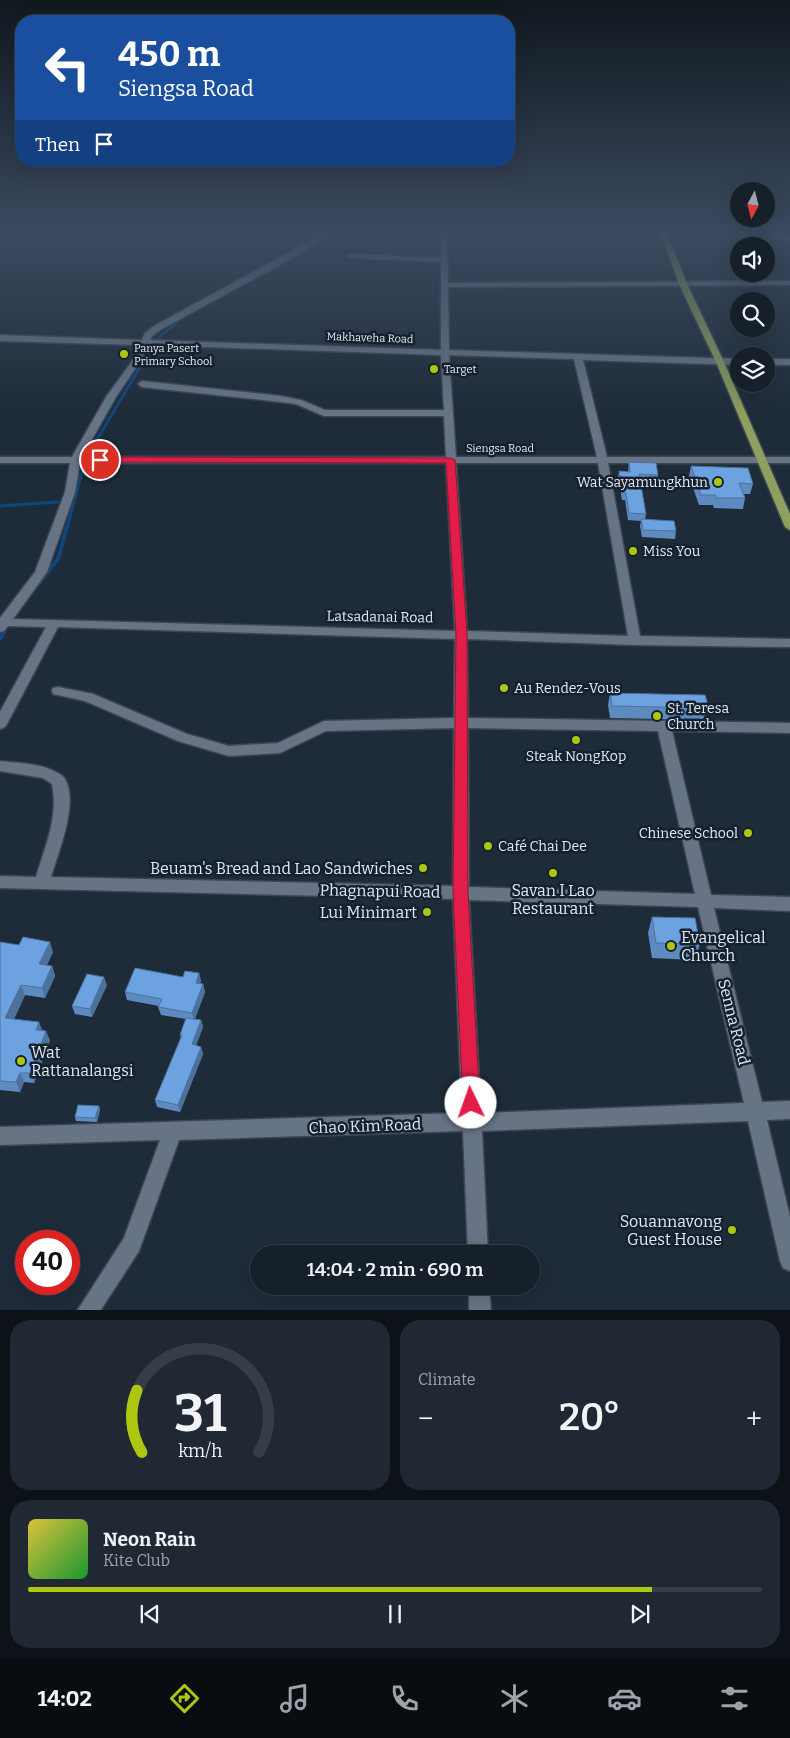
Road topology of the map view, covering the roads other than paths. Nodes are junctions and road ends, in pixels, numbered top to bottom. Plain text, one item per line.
1 (223, 292) edge
2 (445, 292) edge
3 (687, 292) edge
4 (445, 331) junction
5 (0, 338) edge
6 (145, 342) junction
7 (414, 351) junction
8 (445, 352) junction
9 (578, 356) junction
10 (720, 362) junction
11 (730, 362) edge
12 (775, 363) edge
13 (788, 365) edge
14 (142, 384) dead end
15 (448, 413) junction
16 (0, 460) edge
17 (75, 460) junction
18 (450, 460) junction
19 (790, 460) edge
20 (763, 461) junction
21 (603, 462) junction
22 (790, 528) edge
23 (1, 624) edge
24 (54, 624) junction
25 (461, 634) junction
26 (635, 641) junction
27 (790, 644) edge
28 (58, 691) dead end
29 (462, 723) junction
30 (0, 724) edge
31 (664, 726) junction
32 (790, 728) edge
33 (0, 766) edge
34 (0, 882) edge
35 (42, 883) junction
36 (460, 893) junction
37 (703, 901) junction
38 (790, 904) edge
39 (756, 1110) junction
40 (790, 1110) edge
41 (472, 1122) junction
42 (172, 1132) junction
43 (0, 1136) edge
44 (478, 1245) edge
45 (790, 1260) edge
46 (479, 1295) edge
47 (87, 1310) edge
48 (480, 1310) edge

1 - 6 street
2 - 4 street
3 - 10 main road
4 - 7 street
4 - 8 street
5 - 6 street, Makhaveha Road
6 - 7 street, Makhaveha Road
6 - 17 street
7 - 8 street, Makhaveha Road
8 - 9 street, Makhaveha Road
8 - 15 street
9 - 10 street, Makhaveha Road
9 - 21 street
10 - 11 street, Makhaveha Road
10 - 20 main road
12 - 13 street
14 - 15 street
15 - 18 street
16 - 17 street, Siengsa Road
17 - 18 street, Siengsa Road
17 - 23 street
18 - 21 street, Siengsa Road
18 - 25 street
19 - 20 street, Siengsa Road
20 - 21 street, Siengsa Road
20 - 22 main road
21 - 26 street
23 - 24 street, Latsadanai Road
24 - 25 street, Latsadanai Road
24 - 30 street
25 - 26 street, Latsadanai Road
25 - 29 street
26 - 27 street, Latsadanai Road
28 - 29 street
29 - 31 street
29 - 36 street
31 - 32 street
31 - 37 street, Senna Road
33 - 35 street
34 - 35 street, Phagnapui Road
35 - 36 street, Phagnapui Road
36 - 37 street, Phagnapui Road
36 - 41 street
37 - 38 street, Phagnapui Road
37 - 39 street, Senna Road
39 - 40 street, Chao Kim Road
39 - 41 street, Chao Kim Road
39 - 45 street, Senna Road
41 - 42 street, Chao Kim Road
41 - 44 street
42 - 43 street, Chao Kim Road
42 - 47 street
46 - 48 street

